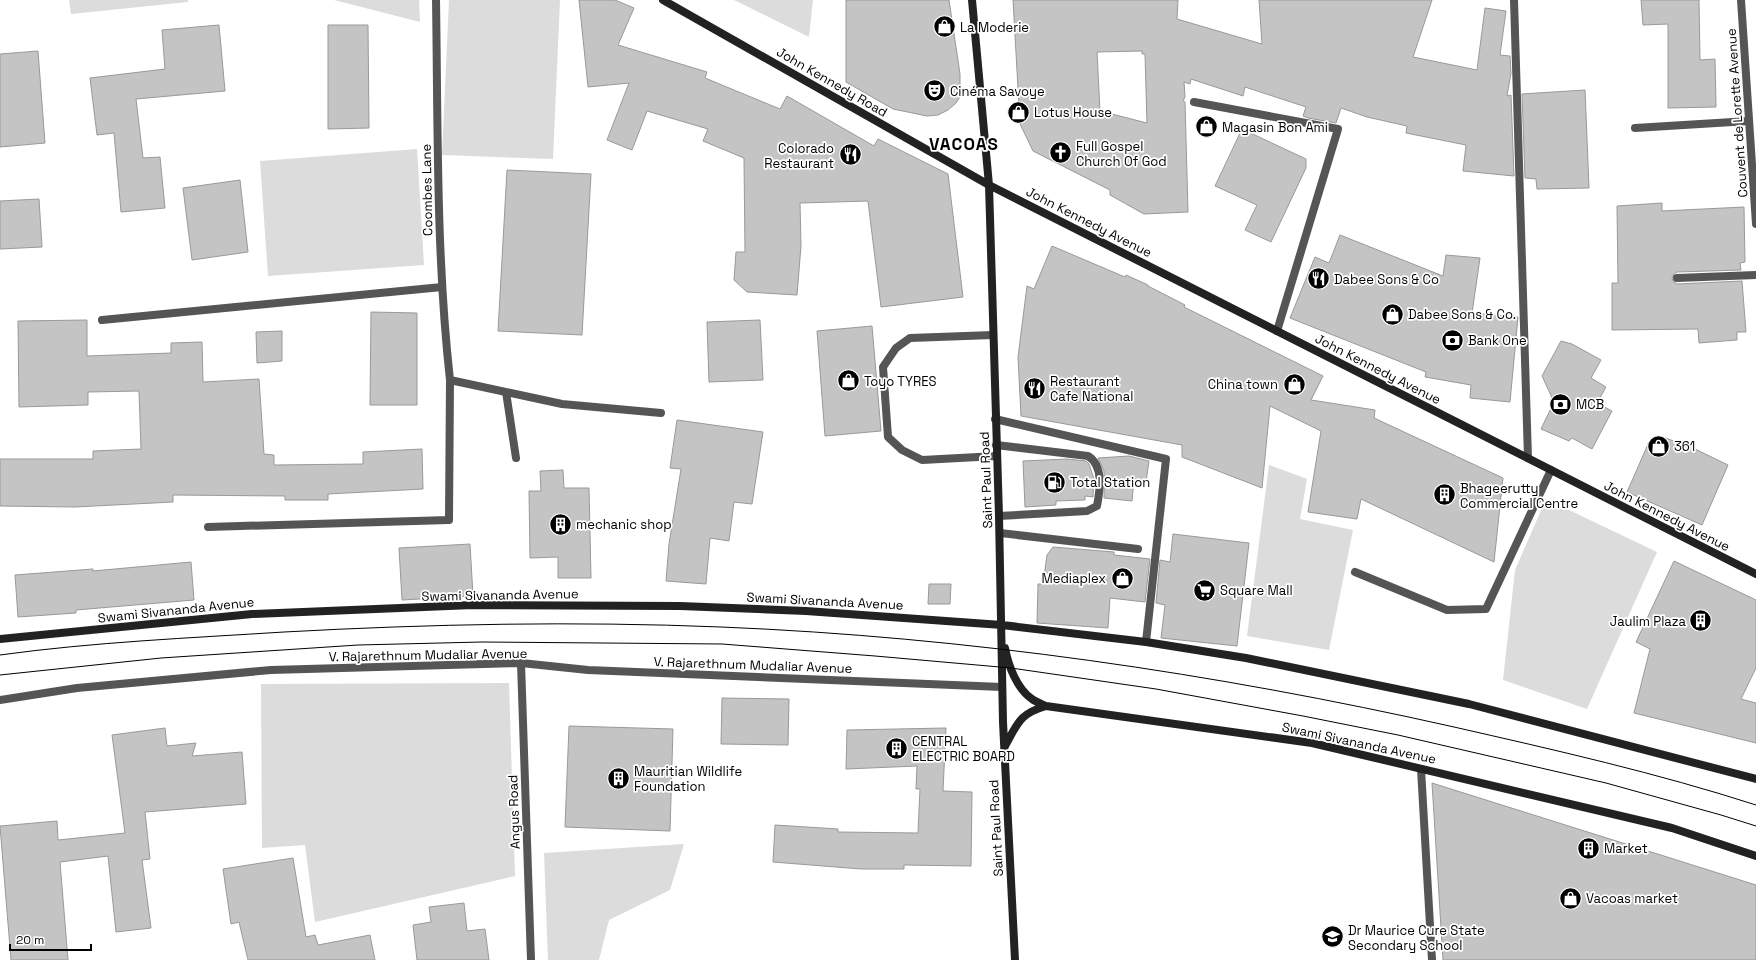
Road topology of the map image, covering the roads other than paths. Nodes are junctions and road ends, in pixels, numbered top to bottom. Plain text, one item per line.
1 (436, 0) edge
2 (663, 0) edge
3 (972, 0) edge
4 (1514, 0) edge
5 (1741, 0) edge
6 (1194, 102) dead end
7 (1749, 121) junction
8 (1635, 128) dead end
9 (989, 185) junction
10 (1756, 224) edge
11 (1756, 275) edge
12 (1677, 278) dead end
13 (442, 287) junction
14 (102, 320) dead end
15 (1277, 331) junction
16 (993, 335) junction
17 (450, 380) junction
18 (506, 392) junction
19 (661, 413) dead end
20 (995, 418) junction
21 (996, 445) junction
22 (997, 456) junction
23 (516, 458) dead end
24 (1528, 458) junction
25 (1551, 470) junction
26 (999, 516) junction
27 (208, 527) dead end
28 (1000, 533) junction
29 (1138, 550) dead end
30 (1355, 572) dead end
31 (1756, 574) edge
32 (1002, 625) junction
33 (0, 639) edge
34 (1146, 642) junction
35 (521, 663) junction
36 (1002, 688) junction
37 (0, 700) edge
38 (1046, 706) junction
39 (1004, 747) junction
40 (1421, 768) junction
41 (1756, 779) edge
42 (1756, 856) edge
43 (531, 960) edge
44 (1015, 960) edge
45 (1432, 960) edge

1 - 13 street, Coombes Lane
2 - 9 street, John Kennedy Road
3 - 9 street, Saint Paul Road
4 - 24 street
5 - 7 street, Couvent de Lorette Avenue
6 - 15 street
7 - 8 street
7 - 10 street, Couvent de Lorette Avenue
9 - 15 street, John Kennedy Avenue
9 - 16 street, Saint Paul Road
11 - 12 street
13 - 14 street
13 - 17 street, Coombes Lane
15 - 24 street, John Kennedy Avenue
16 - 20 street, Saint Paul Road
16 - 22 street
17 - 18 street
17 - 27 street, Coombes Lane
18 - 19 street
18 - 23 street
20 - 21 street, Saint Paul Road
20 - 34 street
21 - 22 street, Saint Paul Road
21 - 26 street
22 - 26 street, Saint Paul Road
24 - 25 street, John Kennedy Avenue
25 - 30 street
25 - 31 street, John Kennedy Avenue
26 - 28 street, Saint Paul Road
28 - 29 street
28 - 32 street, Saint Paul Road
32 - 33 street, Swami Sivananda Avenue
32 - 34 street, Swami Sivananda Avenue
32 - 36 street, Saint Paul Road
32 - 38 street, Swami Sivananda Avenue
34 - 41 street, Swami Sivananda Avenue
35 - 36 street, V. Rajarethnum Mudaliar Avenue
35 - 37 street, V. Rajarethnum Mudaliar Avenue
35 - 43 street, Angus Road
36 - 39 street, Saint Paul Road
38 - 39 street
38 - 40 street, Swami Sivananda Avenue
39 - 44 street, Saint Paul Road
40 - 42 street, Swami Sivananda Avenue
40 - 45 street

